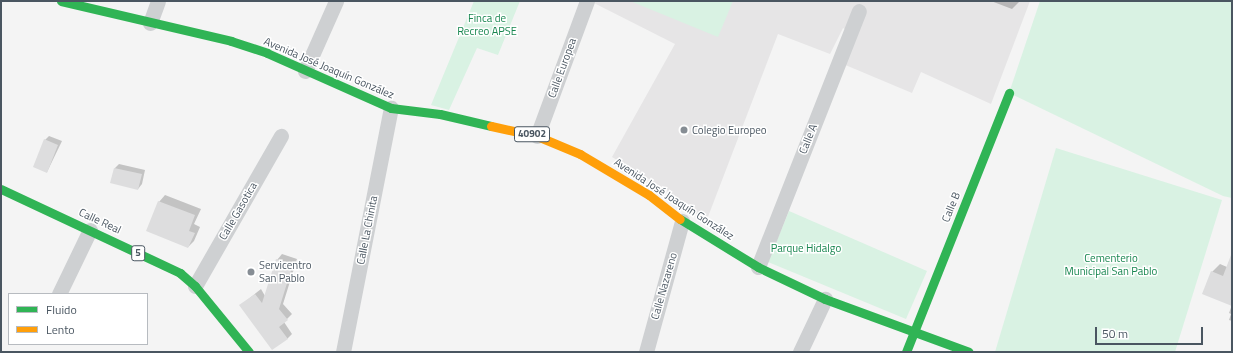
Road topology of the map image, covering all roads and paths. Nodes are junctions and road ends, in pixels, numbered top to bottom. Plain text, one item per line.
1 (61, 1) edge
2 (158, 1) edge
3 (336, 1) edge
4 (587, 1) edge
5 (859, 11) dead end
6 (150, 23) junction
7 (305, 71) junction
8 (1009, 93) dead end
9 (391, 108) junction
10 (281, 136) dead end
11 (537, 136) junction
12 (1, 189) edge
13 (682, 221) junction
14 (90, 230) junction
15 (758, 268) junction
16 (195, 286) junction
17 (59, 293) edge
18 (825, 299) junction
19 (915, 331) junction
20 (250, 352) edge
21 (343, 352) edge
22 (646, 352) edge
23 (800, 352) edge
24 (906, 352) edge
25 (969, 352) edge

1 - 6 main road, Avenida José Joaquín González / 40902
2 - 6 street
3 - 7 street
4 - 11 street, Calle Europea
5 - 15 street, Calle A
6 - 7 main road, Avenida José Joaquín González / 40902
7 - 9 main road, Avenida José Joaquín González / 40902
8 - 19 main road, Calle B
9 - 11 main road, Avenida José Joaquín González / 40902
9 - 21 street, Calle La Chinita
10 - 16 street, Calle Gasotica
11 - 13 main road, Avenida José Joaquín González / 40902
12 - 14 main road, Calle Real / 5
13 - 15 main road, Avenida José Joaquín González / 40902
13 - 22 street, Calle Nazareno
14 - 16 main road, Calle Real / 5
14 - 17 street
15 - 18 main road, Avenida José Joaquín González / 40902
16 - 20 main road, Calle Real / 5
18 - 19 main road, Avenida José Joaquín González / 40902
18 - 23 street
19 - 24 main road, Calle B
19 - 25 main road, Avenida José Joaquín González / 40902

